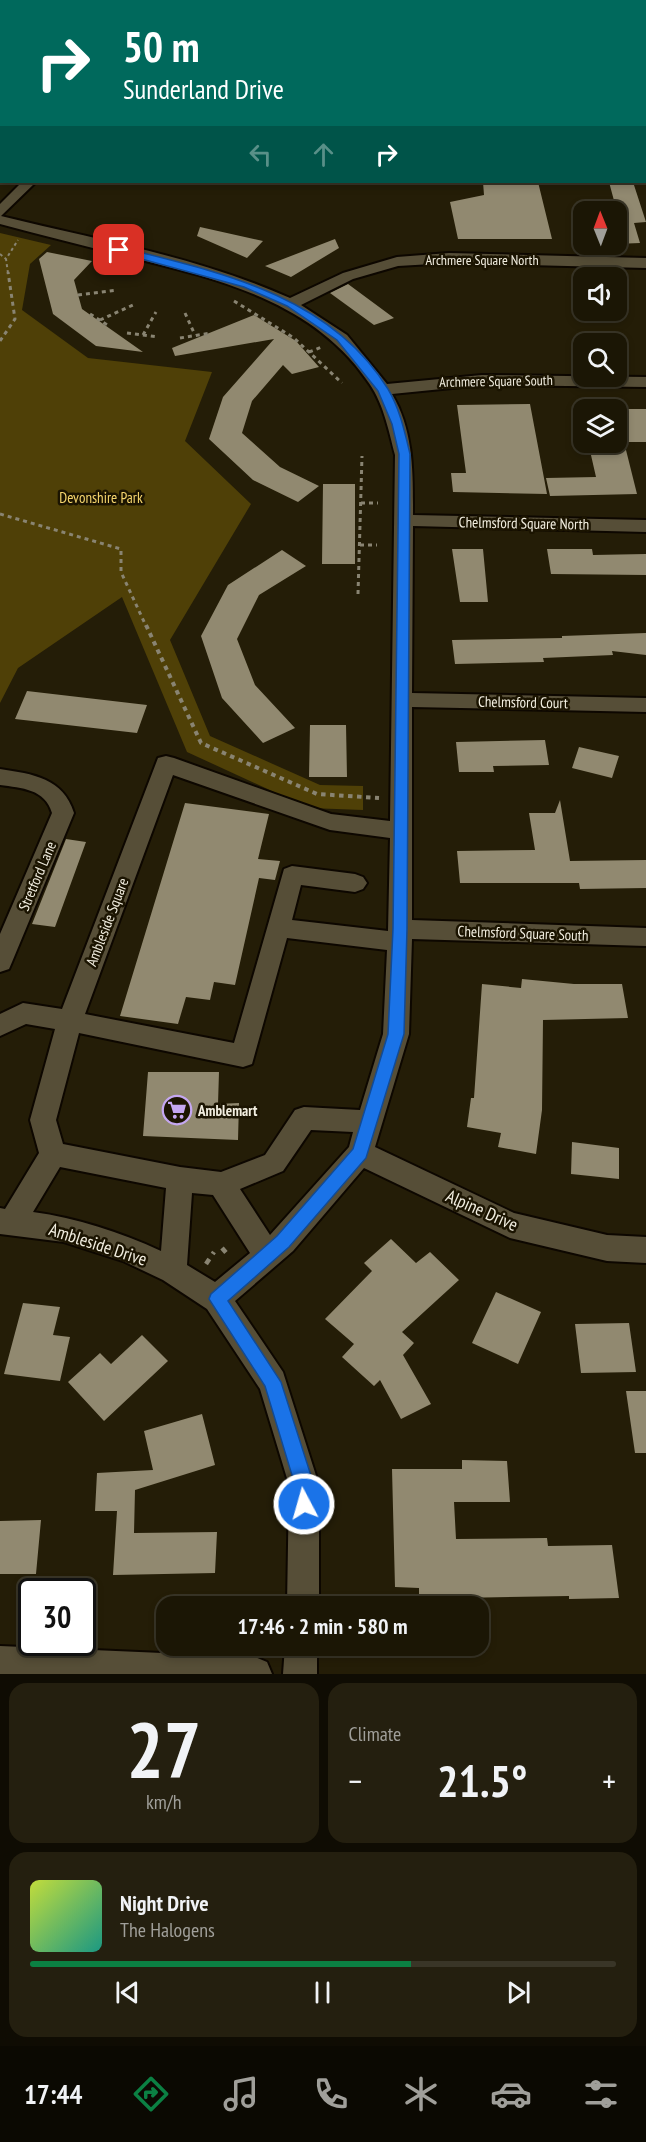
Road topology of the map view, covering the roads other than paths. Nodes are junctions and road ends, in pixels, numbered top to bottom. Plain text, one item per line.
1 (29, 183) edge
2 (0, 212) edge
3 (0, 220) edge
4 (646, 263) edge
5 (290, 304) junction
6 (646, 381) edge
7 (383, 390) junction
8 (402, 520) junction
9 (646, 526) edge
10 (400, 700) junction
11 (646, 705) edge
12 (0, 777) edge
13 (400, 831) junction
14 (355, 883) dead end
15 (279, 928) junction
16 (400, 936) junction
17 (646, 937) edge
18 (0, 963) edge
19 (70, 1021) junction
20 (0, 1026) edge
21 (371, 1122) junction
22 (360, 1153) junction
23 (53, 1154) junction
24 (180, 1179) junction
25 (222, 1184) junction
26 (6, 1221) edge
27 (646, 1250) edge
28 (268, 1256) junction
29 (172, 1271) junction
30 (217, 1299) junction
31 (303, 1596) edge
32 (301, 1656) edge
33 (0, 1663) edge
34 (255, 1674) edge
35 (300, 1674) edge

1 - 2 street
3 - 5 street
4 - 5 street, Archmere Square North
5 - 7 street
6 - 7 street, Archmere Square South
7 - 8 street
8 - 9 street, Chelmsford Square North
8 - 10 street
10 - 11 street, Chelmsford Court
10 - 13 street
12 - 18 street, Stretford Lane
13 - 16 street
13 - 19 street, Ambleside Square
14 - 15 street
15 - 16 street
15 - 19 street
16 - 17 street, Chelmsford Square South
16 - 21 street
19 - 20 street
19 - 23 street
21 - 22 street
21 - 25 street
22 - 27 street, Alpine Drive
22 - 28 street
23 - 24 street
23 - 26 street
24 - 25 street
24 - 29 street
25 - 28 street
26 - 29 street, Ambleside Drive
28 - 30 street
29 - 30 street, Ambleside Drive
30 - 31 street, Ambleside Drive
32 - 35 street
33 - 34 street

